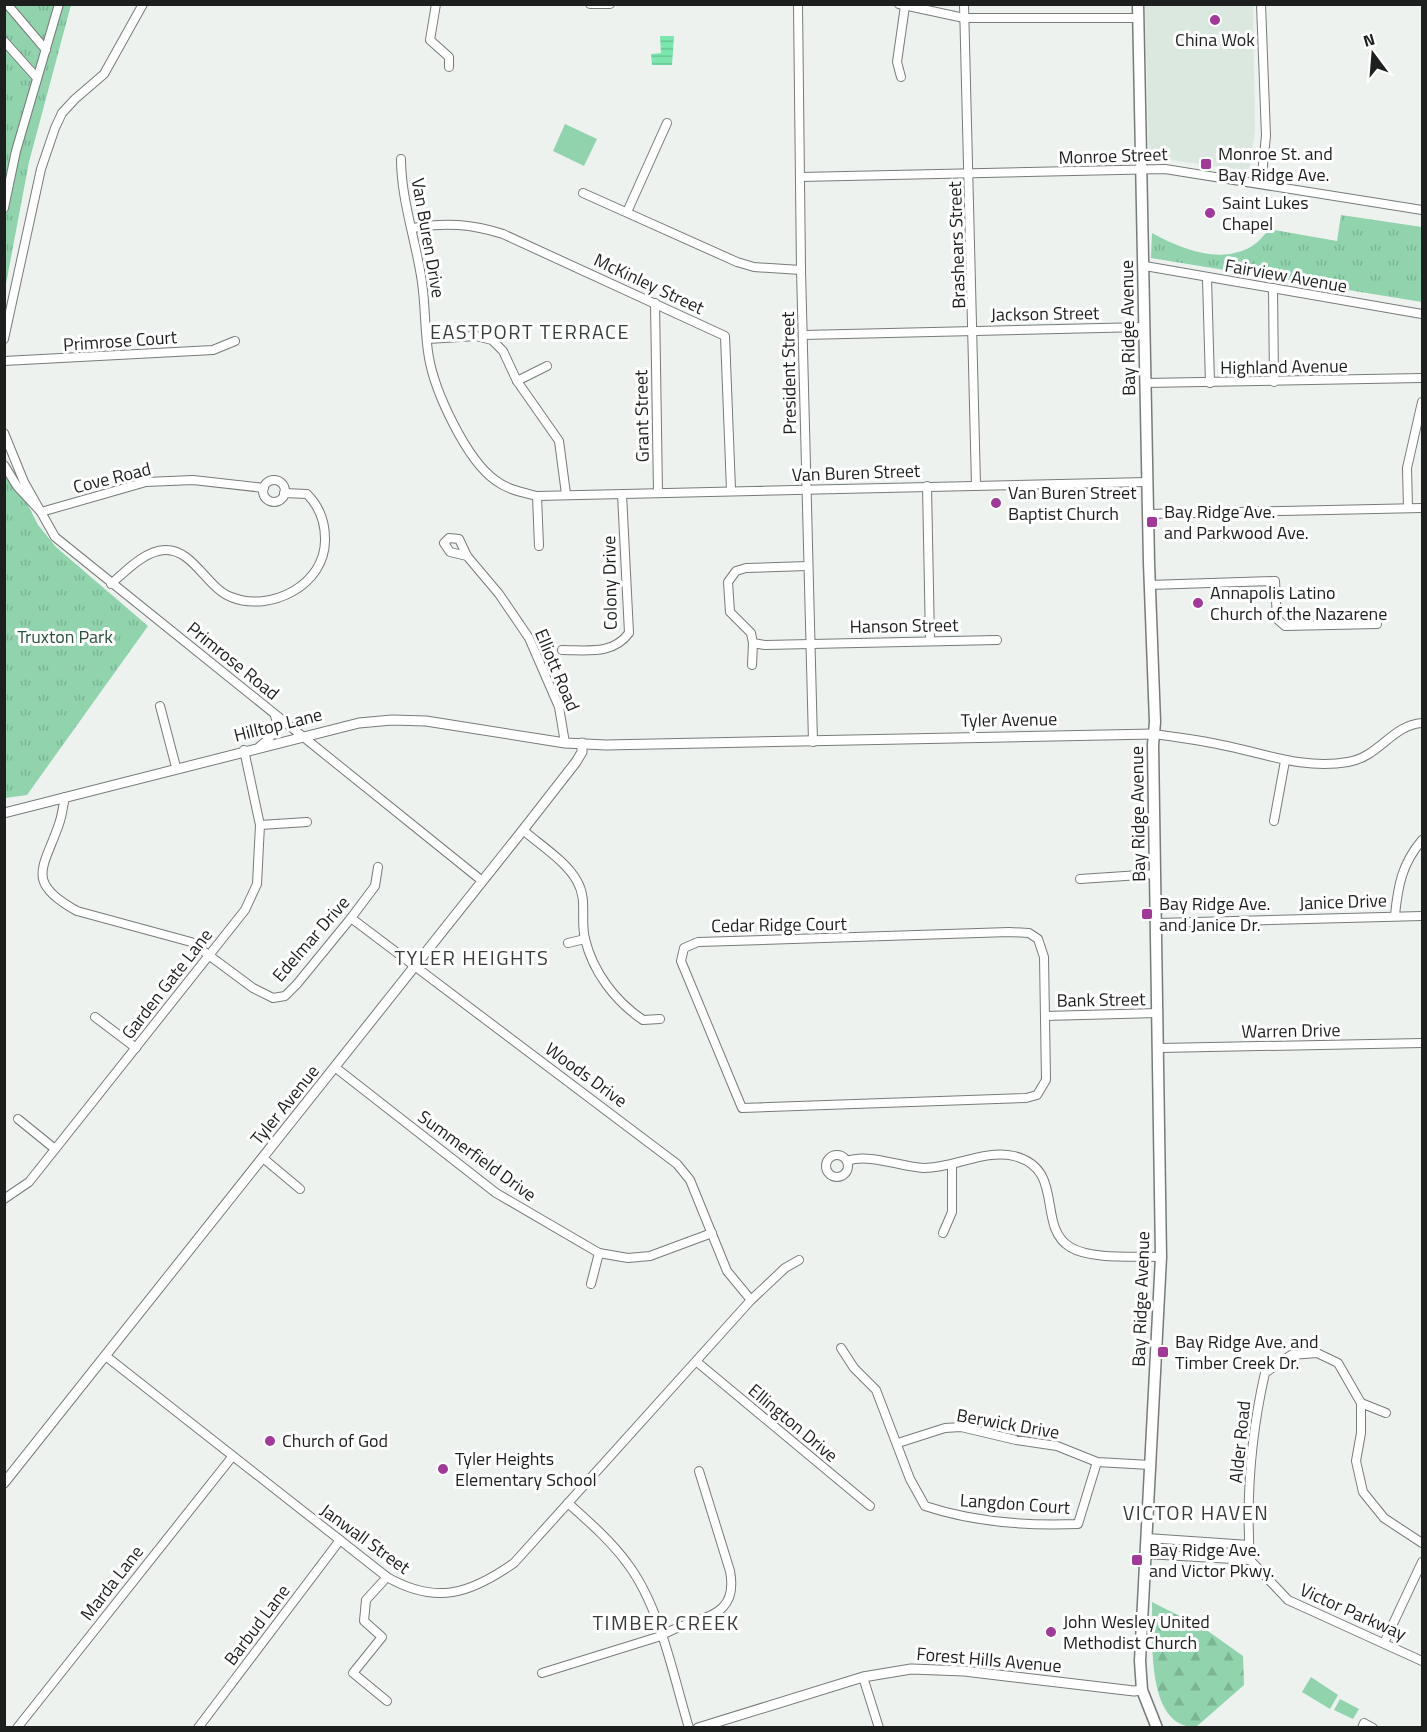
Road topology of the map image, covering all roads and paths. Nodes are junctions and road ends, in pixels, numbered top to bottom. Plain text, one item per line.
1 (7, 4) edge
2 (59, 4) edge
3 (143, 4) edge
4 (436, 4) edge
5 (590, 4) edge
6 (610, 4) edge
7 (798, 4) edge
8 (964, 4) edge
9 (1138, 4) edge
10 (1261, 4) edge
11 (902, 5) edge
12 (964, 18) junction
13 (1138, 18) junction
14 (4, 41) edge
15 (46, 50) junction
16 (449, 67) dead end
17 (37, 78) junction
18 (901, 78) dead end
19 (668, 123) dead end
20 (401, 159) dead end
21 (1142, 171) junction
22 (969, 174) junction
23 (800, 177) junction
24 (1262, 184) junction
25 (583, 193) dead end
26 (4, 208) edge
27 (1422, 210) edge
28 (627, 212) junction
29 (413, 228) junction
30 (1145, 266) junction
31 (801, 270) junction
32 (1207, 278) junction
33 (1273, 288) junction
34 (655, 303) junction
35 (1422, 314) edge
36 (1144, 327) junction
37 (974, 330) junction
38 (803, 335) junction
39 (4, 339) edge
40 (428, 339) junction
41 (235, 341) dead end
42 (4, 362) edge
43 (547, 366) dead end
44 (1422, 378) edge
45 (518, 381) junction
46 (1274, 382) junction
47 (1145, 383) junction
48 (1210, 383) junction
49 (1422, 402) edge
50 (4, 433) edge
51 (4, 465) edge
52 (1147, 482) junction
53 (976, 485) junction
54 (927, 486) junction
55 (264, 488) junction
56 (807, 489) junction
57 (731, 490) junction
58 (284, 493) junction
59 (658, 493) junction
60 (566, 494) junction
61 (622, 494) junction
62 (537, 496) junction
63 (1408, 508) junction
64 (1422, 508) edge
65 (40, 512) junction
66 (1148, 514) junction
67 (539, 546) dead end
68 (467, 556) dead end
69 (808, 566) junction
70 (111, 584) junction
71 (1149, 585) junction
72 (1377, 624) dead end
73 (930, 640) junction
74 (997, 640) dead end
75 (810, 642) junction
76 (753, 643) junction
77 (562, 650) dead end
78 (752, 665) dead end
79 (160, 706) dead end
80 (274, 714) junction
81 (1422, 723) edge
82 (1154, 734) junction
83 (302, 736) junction
84 (813, 742) junction
85 (565, 743) junction
86 (582, 743) junction
87 (260, 746) junction
88 (244, 750) junction
89 (1285, 761) junction
90 (176, 768) junction
91 (65, 797) junction
92 (4, 813) edge
93 (1274, 821) dead end
94 (308, 822) dead end
95 (260, 825) junction
96 (523, 830) junction
97 (1422, 840) edge
98 (378, 867) dead end
99 (1155, 874) junction
100 (1080, 879) dead end
101 (481, 880) junction
102 (1395, 915) junction
103 (1422, 916) edge
104 (351, 918) junction
105 (1157, 922) junction
106 (585, 939) junction
107 (568, 943) dead end
108 (210, 954) junction
109 (414, 967) junction
110 (1158, 1013) junction
111 (1045, 1016) junction
112 (95, 1017) dead end
113 (660, 1019) dead end
114 (1422, 1043) edge
115 (136, 1048) junction
116 (1160, 1048) junction
117 (336, 1068) junction
118 (18, 1119) dead end
119 (55, 1149) junction
120 (262, 1158) junction
121 (848, 1161) dead end
122 (952, 1166) junction
123 (300, 1189) dead end
124 (4, 1199) edge
125 (712, 1233) junction
126 (944, 1233) dead end
127 (599, 1253) junction
128 (1161, 1257) junction
129 (799, 1260) dead end
130 (591, 1284) dead end
131 (752, 1300) junction
132 (841, 1348) dead end
133 (107, 1357) junction
134 (697, 1362) junction
135 (1361, 1403) junction
136 (1386, 1413) dead end
137 (898, 1443) junction
138 (232, 1457) junction
139 (1096, 1462) junction
140 (1150, 1465) junction
141 (699, 1471) dead end
142 (4, 1484) edge
143 (568, 1503) junction
144 (870, 1506) dead end
145 (1146, 1538) junction
146 (340, 1540) junction
147 (1422, 1543) edge
148 (1249, 1545) junction
149 (1146, 1554) junction
150 (1250, 1560) junction
151 (1422, 1562) edge
152 (387, 1577) junction
153 (661, 1636) junction
154 (1384, 1643) junction
155 (1422, 1660) edge
156 (542, 1673) dead end
157 (863, 1677) junction
158 (1142, 1690) junction
159 (387, 1701) dead end
160 (17, 1728) edge
161 (198, 1728) edge
162 (689, 1728) edge
163 (698, 1728) edge
164 (879, 1728) edge
165 (1157, 1728) edge
166 (1362, 1728) edge
167 (1373, 1728) edge

1 - 15 street
2 - 15 street
3 - 39 street
4 - 16 street
5 - 6 street
7 - 23 street, President Street
8 - 12 street, Brashears Street
9 - 13 main road, Bay Ridge Avenue
10 - 24 street
11 - 12 street
11 - 18 street
12 - 13 street
12 - 22 street, Brashears Street
13 - 21 main road, Bay Ridge Avenue
14 - 17 street
15 - 17 street
17 - 26 street
19 - 28 street
20 - 29 street, Van Buren Drive
21 - 22 street, Monroe Street
21 - 24 street, Monroe Street
21 - 30 main road, Bay Ridge Avenue
22 - 23 street, Monroe Street
22 - 37 street, Brashears Street
23 - 31 street, President Street
24 - 27 street, Monroe Street
25 - 28 street
28 - 31 street
29 - 34 street, McKinley Street
29 - 40 street, Van Buren Drive
30 - 32 street, Fairview Avenue
30 - 36 main road, Bay Ridge Avenue
31 - 38 street, President Street
32 - 33 street, Fairview Avenue
32 - 48 street
33 - 35 street, Fairview Avenue
33 - 46 street
34 - 57 street, McKinley Street
34 - 59 street, Grant Street
36 - 37 street, Jackson Street
36 - 47 main road, Bay Ridge Avenue
37 - 38 street, Jackson Street
37 - 53 street, Brashears Street
38 - 56 street, President Street
40 - 45 street
40 - 62 street, Van Buren Drive
41 - 42 street, Primrose Court
43 - 45 street
44 - 46 street, Highland Avenue
45 - 60 street
46 - 48 street, Highland Avenue
47 - 48 street, Highland Avenue
47 - 52 main road, Bay Ridge Avenue
49 - 63 street
50 - 65 street, Primrose Road
51 - 65 street
52 - 53 street, Van Buren Street
52 - 66 main road, Bay Ridge Avenue
53 - 54 street, Van Buren Street
54 - 56 street, Van Buren Street
54 - 73 street
55 - 58 street
55 - 58 street
55 - 65 street, Cove Road
56 - 57 street, Van Buren Street
56 - 69 street, President Street
57 - 59 street, Van Buren Street
58 - 70 street
59 - 61 street, Van Buren Street
60 - 61 street, Van Buren Street
60 - 62 street, Van Buren Drive
61 - 77 street, Colony Drive
62 - 67 street
63 - 64 street
63 - 66 street
65 - 70 street, Primrose Road
66 - 71 main road, Bay Ridge Avenue
68 - 85 street, Elliott Road
69 - 75 street, President Street
69 - 76 street
70 - 80 street, Primrose Road
71 - 72 street
71 - 82 main road, Bay Ridge Avenue
73 - 74 street, Hanson Street
73 - 75 street, Hanson Street
75 - 76 street, Hanson Street
75 - 84 street, President Street
76 - 78 street
79 - 90 street
80 - 83 street, Primrose Road
80 - 87 street
81 - 89 street, Tyler Avenue
82 - 84 street, Tyler Avenue
82 - 89 street, Tyler Avenue
82 - 99 main road, Bay Ridge Avenue
83 - 85 street, Hilltop Lane
83 - 87 street, Hilltop Lane
83 - 101 street, Primrose Road
84 - 86 street, Tyler Avenue
85 - 86 street, Tyler Avenue
86 - 96 street, Tyler Avenue
87 - 88 street, Hilltop Lane
88 - 90 street, Hilltop Lane
88 - 95 street, Garden Gate Lane
89 - 93 street
90 - 91 street, Hilltop Lane
91 - 92 street, Hilltop Lane
91 - 108 street, Edelmar Drive
94 - 95 street
95 - 108 street, Garden Gate Lane
96 - 101 street, Tyler Avenue
96 - 106 street
97 - 102 street
98 - 104 street, Edelmar Drive
99 - 100 street
99 - 105 main road, Bay Ridge Avenue
101 - 109 street, Tyler Avenue
102 - 103 street, Janice Drive
102 - 105 street, Janice Drive
104 - 108 street, Edelmar Drive
104 - 109 street, Woods Drive
105 - 110 main road, Bay Ridge Avenue
106 - 107 street
106 - 113 street
108 - 115 street, Garden Gate Lane
109 - 117 street, Tyler Avenue
109 - 125 street, Woods Drive
110 - 111 street, Bank Street
110 - 116 main road, Bay Ridge Avenue
111 - 111 street, Cedar Ridge Court
112 - 115 street
114 - 116 street, Warren Drive
115 - 119 street, Garden Gate Lane
116 - 128 main road, Bay Ridge Avenue
117 - 120 street, Tyler Avenue
117 - 127 street, Summerfield Drive
118 - 119 street
119 - 124 street, Garden Gate Lane
120 - 123 street
120 - 133 street, Tyler Avenue
121 - 122 street
122 - 126 street
122 - 128 street
125 - 127 street, Summerfield Drive
125 - 131 street, Woods Drive
127 - 130 street
128 - 140 main road, Bay Ridge Avenue
129 - 131 street
131 - 134 street, Janwall Street
132 - 137 street, Langdon Court
133 - 138 street, Janwall Street
133 - 142 street, Tyler Avenue
134 - 143 street, Janwall Street
134 - 144 street, Ellington Drive
135 - 136 street
135 - 147 street
135 - 148 street, Alder Road
137 - 139 street, Berwick Drive
137 - 139 street, Langdon Court
138 - 146 street, Janwall Street
138 - 160 street, Marda Lane
139 - 140 street, Berwick Drive
140 - 145 main road, Bay Ridge Avenue
141 - 153 street
143 - 152 street, Janwall Street
143 - 153 street
145 - 148 street
145 - 149 main road, Bay Ridge Avenue
146 - 152 street, Janwall Street
146 - 161 street, Barbud Lane
148 - 150 street
149 - 150 street
149 - 158 main road, Bay Ridge Avenue
150 - 154 street, Victor Parkway
151 - 154 street
152 - 159 street
153 - 156 street
153 - 162 street
154 - 155 street, Victor Parkway
157 - 158 street, Forest Hills Avenue
157 - 163 street, Forest Hills Avenue
157 - 164 street
158 - 165 main road, Bay Ridge Avenue
166 - 167 street

